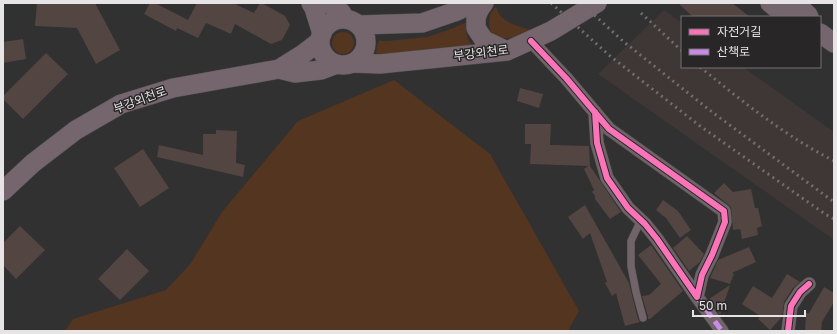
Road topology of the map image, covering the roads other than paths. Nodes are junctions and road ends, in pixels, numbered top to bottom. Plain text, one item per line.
1 (311, 3) edge
2 (328, 3) edge
3 (474, 3) edge
4 (484, 3) edge
5 (597, 3) edge
6 (770, 3) edge
7 (795, 3) edge
8 (786, 16) edge
9 (808, 16) edge
10 (352, 22) junction
11 (821, 34) edge
12 (321, 37) junction
13 (530, 41) junction
14 (834, 44) edge
15 (507, 51) junction
16 (345, 64) junction
17 (279, 69) junction
18 (596, 112) junction
19 (3, 191) edge
20 (640, 220) junction
21 (809, 284) dead end
22 (697, 297) junction
23 (643, 318) dead end
24 (722, 331) edge
25 (788, 331) edge

1 - 12 main road
2 - 10 main road
3 - 10 main road
4 - 15 main road
5 - 13 main road, 부강외천로
6 - 8 main road
7 - 9 main road
10 - 12 main road
10 - 16 main road
11 - 14 main road
12 - 16 main road
12 - 17 main road, 부강외천로
13 - 15 main road, 부강외천로
13 - 18 street
15 - 16 main road, 부강외천로
16 - 17 main road, 부강외천로
17 - 19 main road, 부강외천로
18 - 20 street
18 - 22 street
20 - 22 street
20 - 23 lane
21 - 25 street
22 - 24 street

